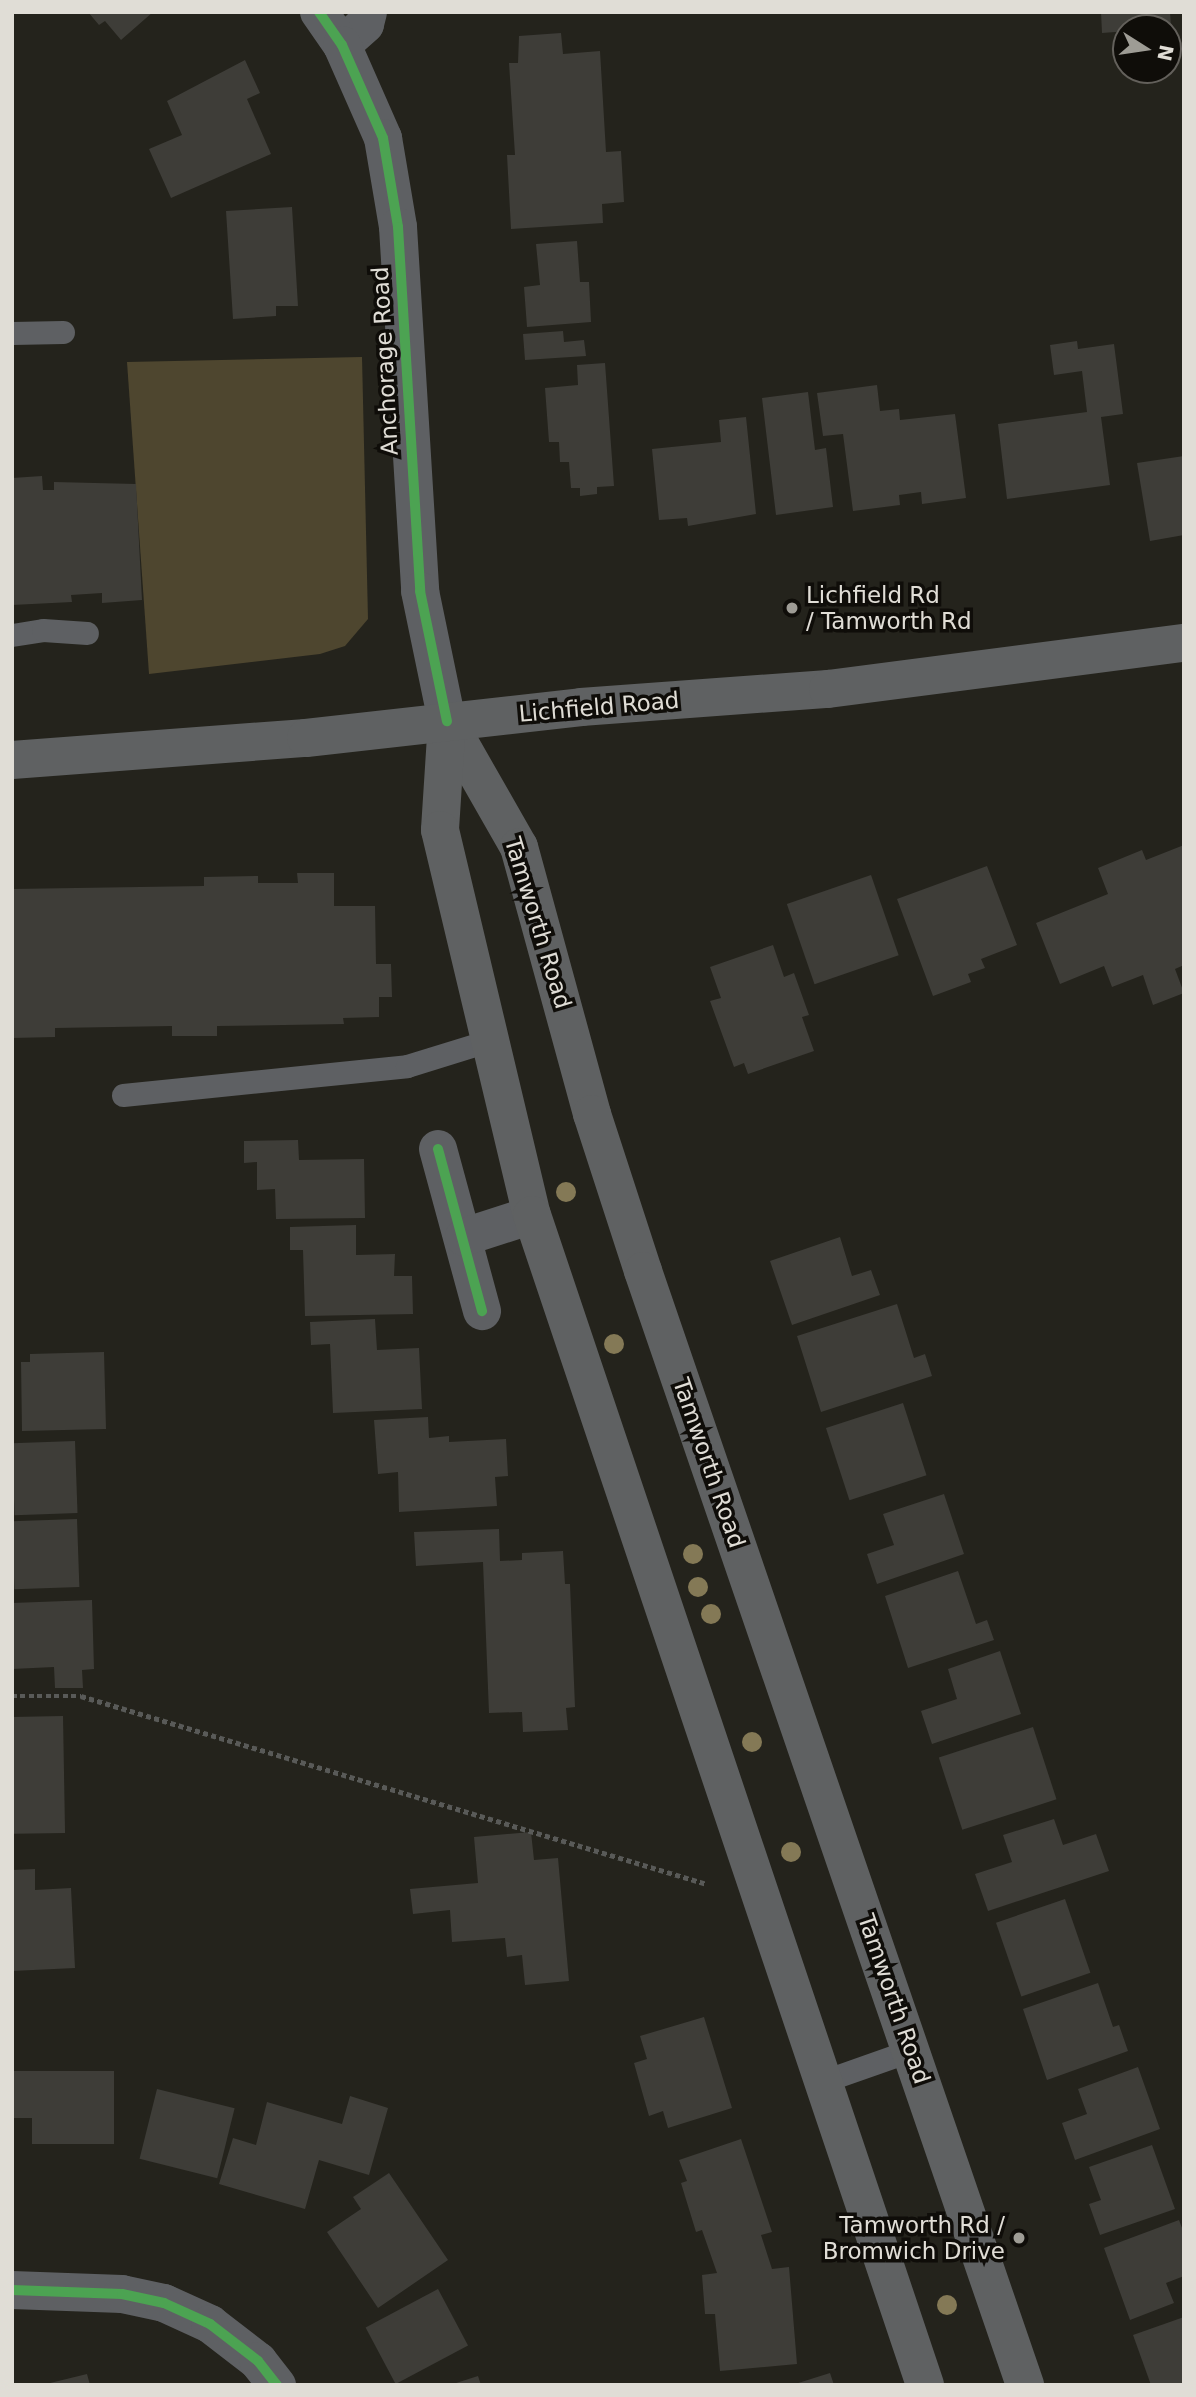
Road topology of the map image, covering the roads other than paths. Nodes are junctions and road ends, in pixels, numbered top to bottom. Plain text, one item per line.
1 (319, 12) edge
2 (368, 12) edge
3 (342, 45) junction
4 (63, 332) dead end
5 (12, 333) edge
6 (87, 633) dead end
7 (12, 635) edge
8 (1184, 643) edge
9 (447, 722) junction
10 (12, 760) edge
11 (488, 1041) junction
12 (123, 1095) dead end
13 (438, 1149) dead end
14 (532, 1214) junction
15 (464, 1237) junction
16 (482, 1311) dead end
17 (912, 2050) junction
18 (824, 2081) junction
19 (12, 2290) edge
20 (276, 2385) edge
21 (925, 2385) edge
22 (1025, 2385) edge

1 - 3 street, Anchorage Road
2 - 3 street
3 - 9 street, Anchorage Road
4 - 5 lane
6 - 7 lane
8 - 9 main road, Lichfield Road
9 - 10 main road, Lichfield Road
9 - 11 main road
9 - 17 main road, Tamworth Road
11 - 12 lane
11 - 14 main road
13 - 15 street
14 - 15 street
14 - 18 main road
15 - 16 street
17 - 18 lane
17 - 22 main road, Tamworth Road
18 - 21 main road
19 - 20 street

